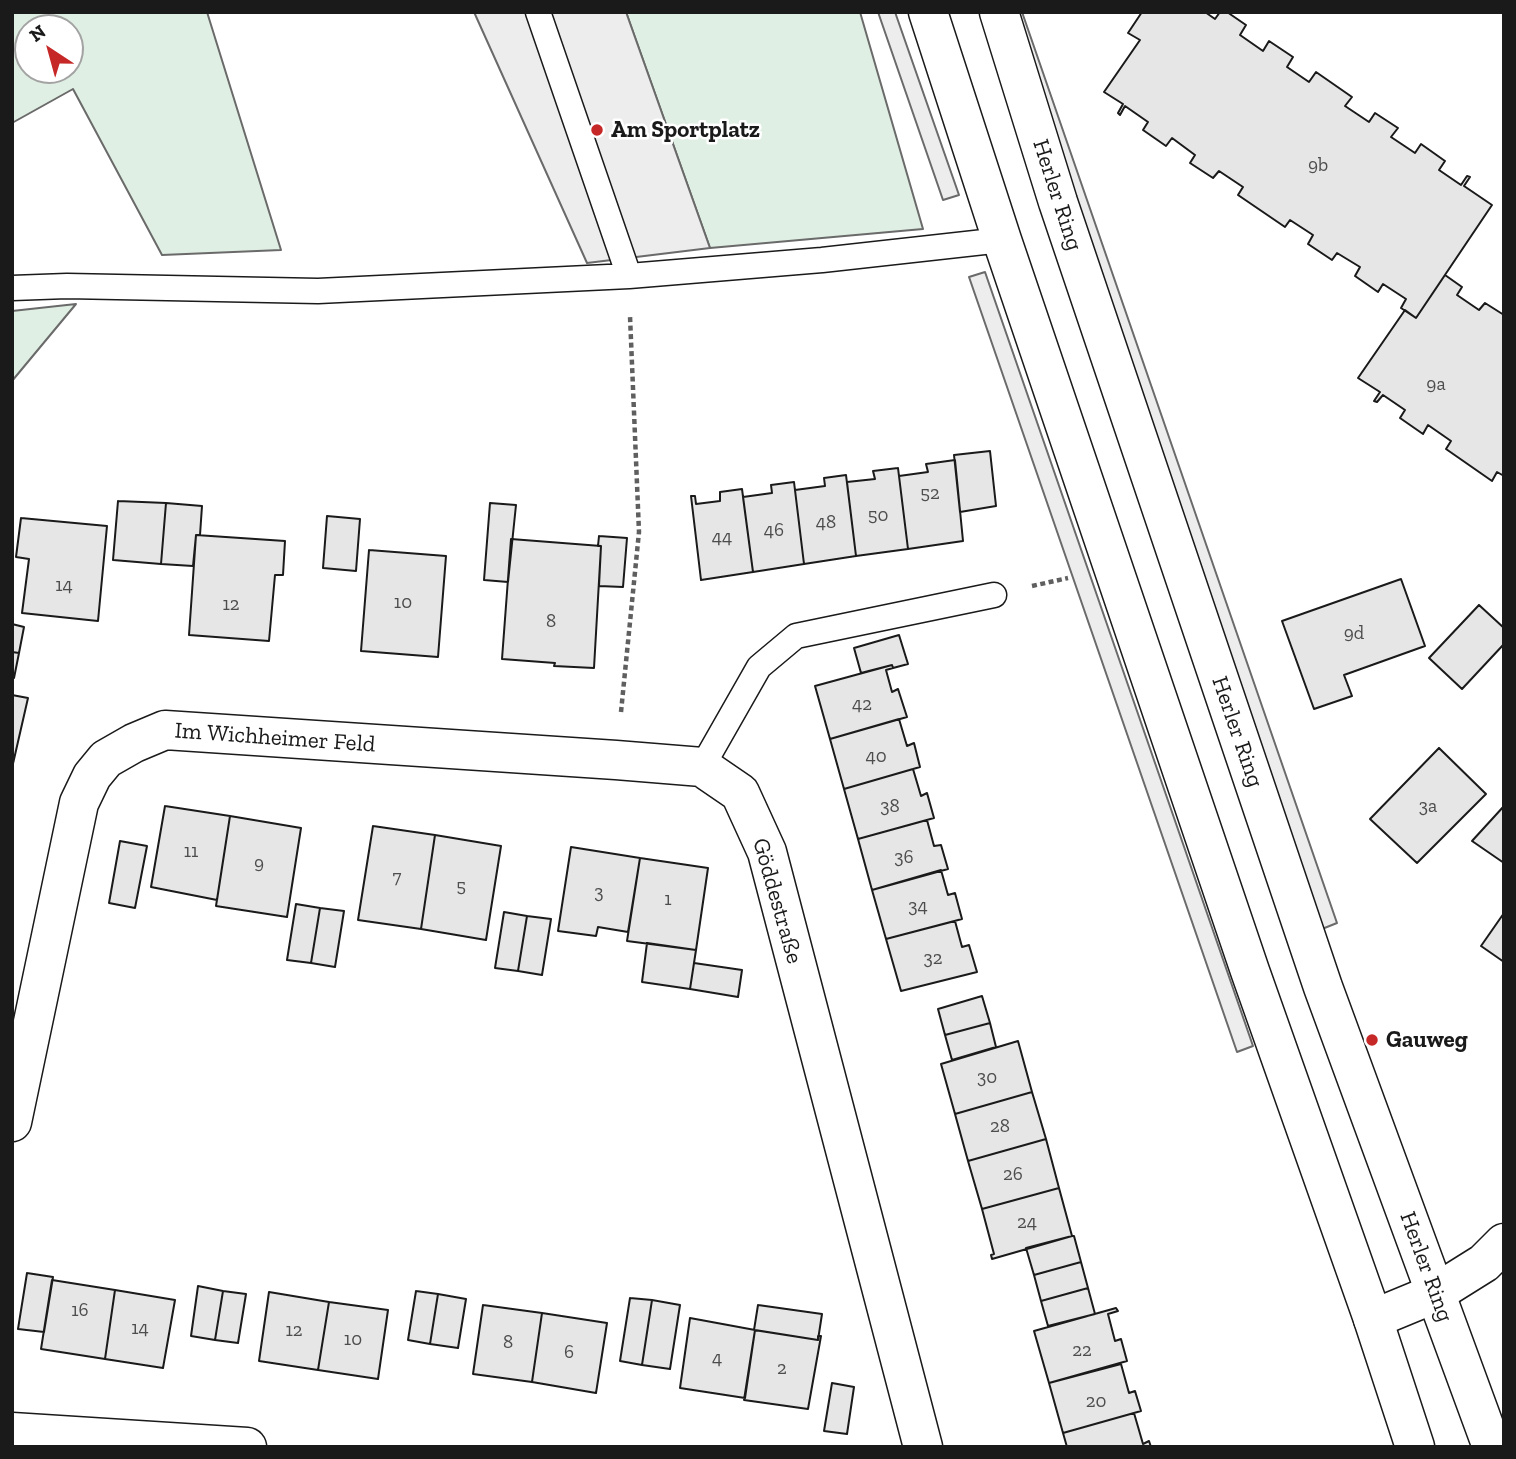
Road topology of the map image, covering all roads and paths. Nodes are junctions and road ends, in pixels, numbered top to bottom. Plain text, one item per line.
1 (538, 12) edge
2 (928, 12) edge
3 (999, 12) edge
4 (1002, 240) junction
5 (629, 276) junction
6 (12, 288) edge
7 (1114, 568) junction
8 (994, 595) joint
9 (616, 760) junction
10 (702, 767) junction
11 (12, 1122) edge
12 (1504, 1243) edge
13 (1436, 1293) junction
14 (1373, 1319) junction
15 (12, 1432) edge
16 (247, 1447) edge
17 (923, 1447) edge
18 (1415, 1447) edge
19 (1492, 1447) edge

1 - 5 lane
2 - 4 main road
3 - 13 main road, Herler Ring
4 - 5 lane
4 - 7 main road
5 - 6 lane
5 - 9 path
7 - 8 path
7 - 14 main road
8 - 10 lane
9 - 10 main road, Im Wichheimer Feld
9 - 11 main road, Im Wichheimer Feld
10 - 17 main road, Göddestraße
12 - 13 main road
13 - 14 main road
13 - 19 main road, Herler Ring
14 - 18 main road
15 - 16 main road

